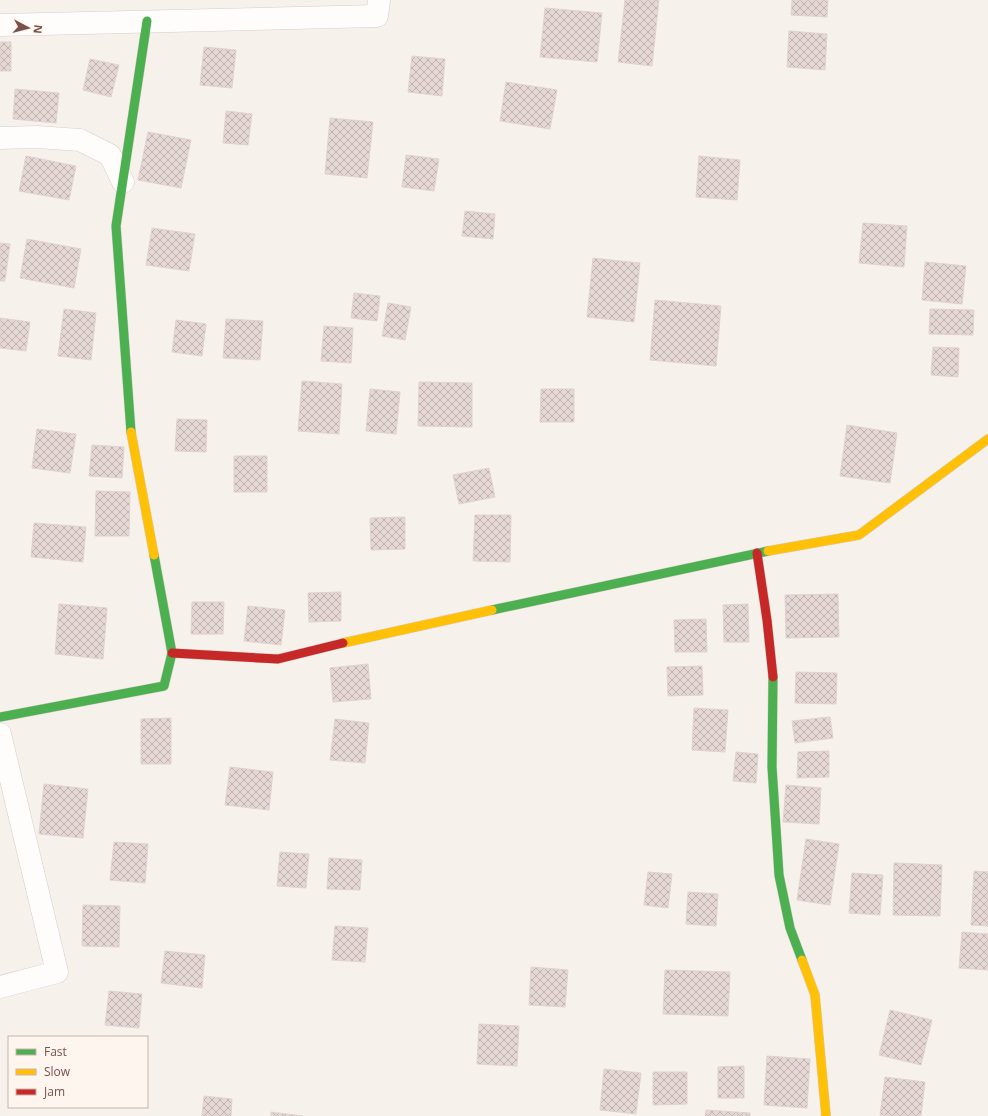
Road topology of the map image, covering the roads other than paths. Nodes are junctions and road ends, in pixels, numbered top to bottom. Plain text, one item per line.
1 (379, 0) edge
2 (147, 21) junction
3 (0, 25) edge
4 (0, 138) edge
5 (123, 182) junction
6 (988, 439) edge
7 (757, 553) junction
8 (172, 653) junction
9 (0, 716) edge
10 (0, 734) edge
11 (0, 988) edge
12 (826, 1116) edge

1 - 2 street
2 - 3 street
2 - 5 street
4 - 5 street
5 - 8 street
6 - 7 street
7 - 8 street
7 - 12 street
8 - 9 street
10 - 11 street

